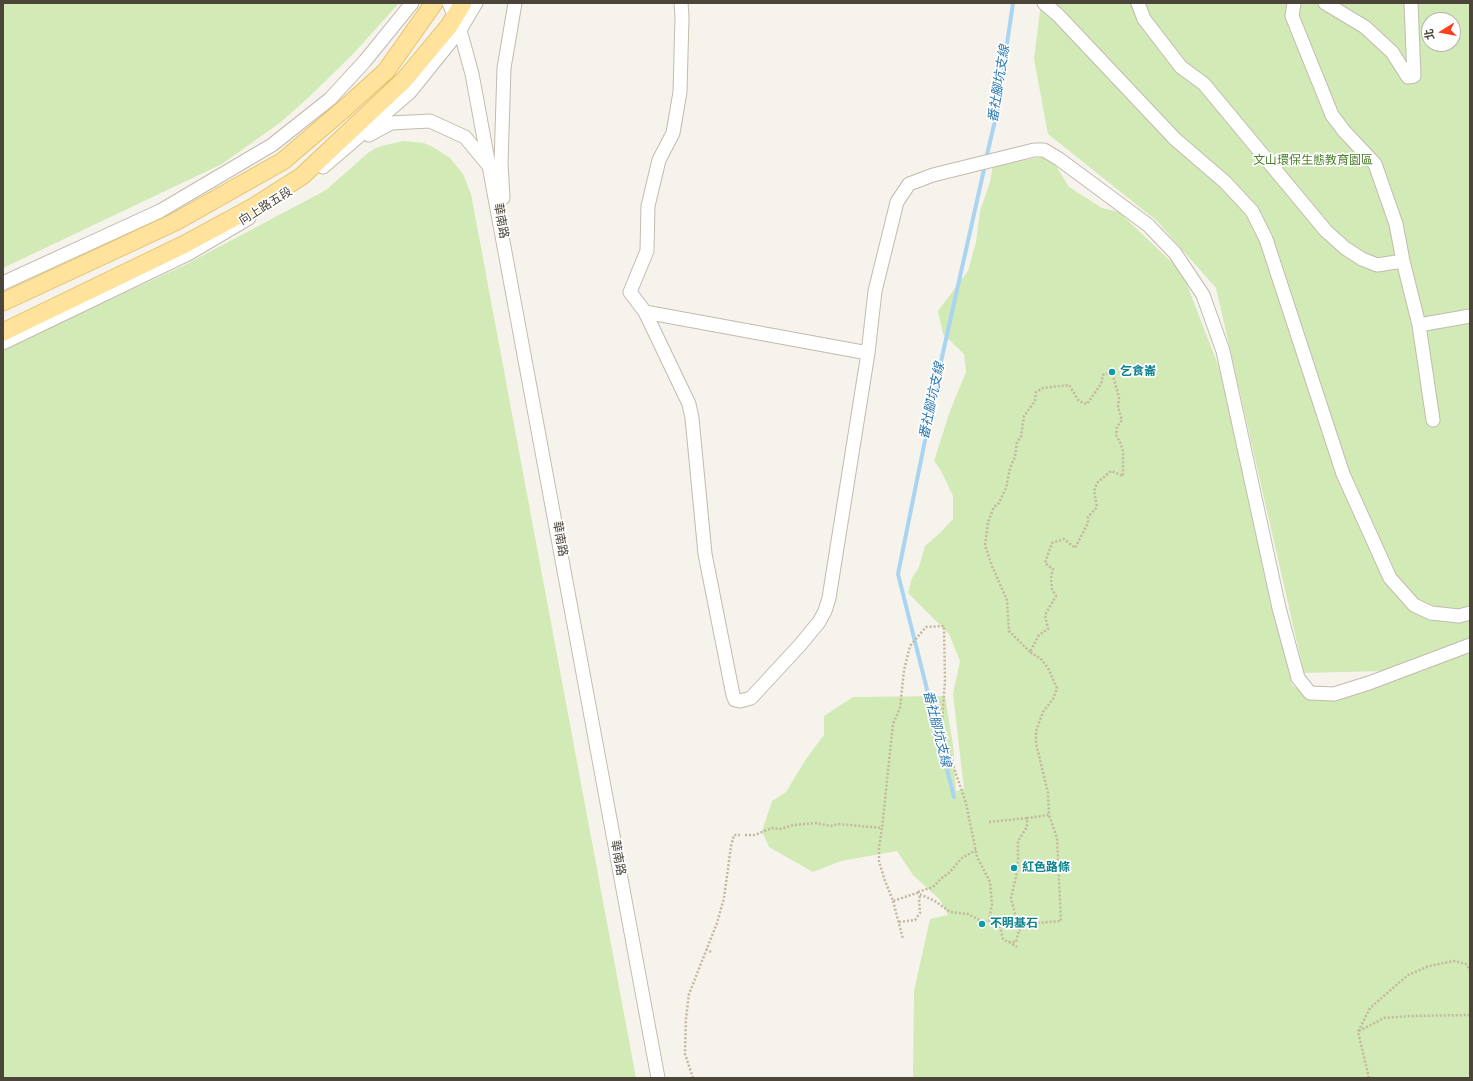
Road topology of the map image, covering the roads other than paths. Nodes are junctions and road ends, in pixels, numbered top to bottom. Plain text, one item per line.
1 (412, 3) edge
2 (434, 3) edge
3 (476, 3) edge
4 (515, 3) edge
5 (681, 3) edge
6 (1044, 3) edge
7 (1138, 3) edge
8 (1294, 3) edge
9 (1325, 3) edge
10 (1411, 3) edge
11 (457, 13) edge
12 (349, 145) junction
13 (490, 168) junction
14 (505, 246) junction
15 (1403, 261) junction
16 (3, 283) edge
17 (3, 302) edge
18 (645, 312) junction
19 (1470, 316) edge
20 (1419, 325) junction
21 (3, 332) edge
22 (3, 343) edge
23 (868, 353) junction
24 (1433, 420) dead end
25 (1470, 613) edge
26 (1470, 645) edge
27 (658, 1078) edge

1 - 16 street
2 - 17 main road
3 - 11 street, 向上路五段
4 - 14 street
5 - 18 street
6 - 25 street
7 - 15 street
8 - 15 street
9 - 10 street
11 - 12 street, 向上路五段
11 - 13 street, 華南路
11 - 21 main road, 向上路五段
12 - 13 street
12 - 22 street, 向上路五段
13 - 14 street, 華南路
14 - 27 street, 華南路
15 - 20 street
18 - 23 street
18 - 23 street
19 - 20 street
20 - 24 street
23 - 26 street

